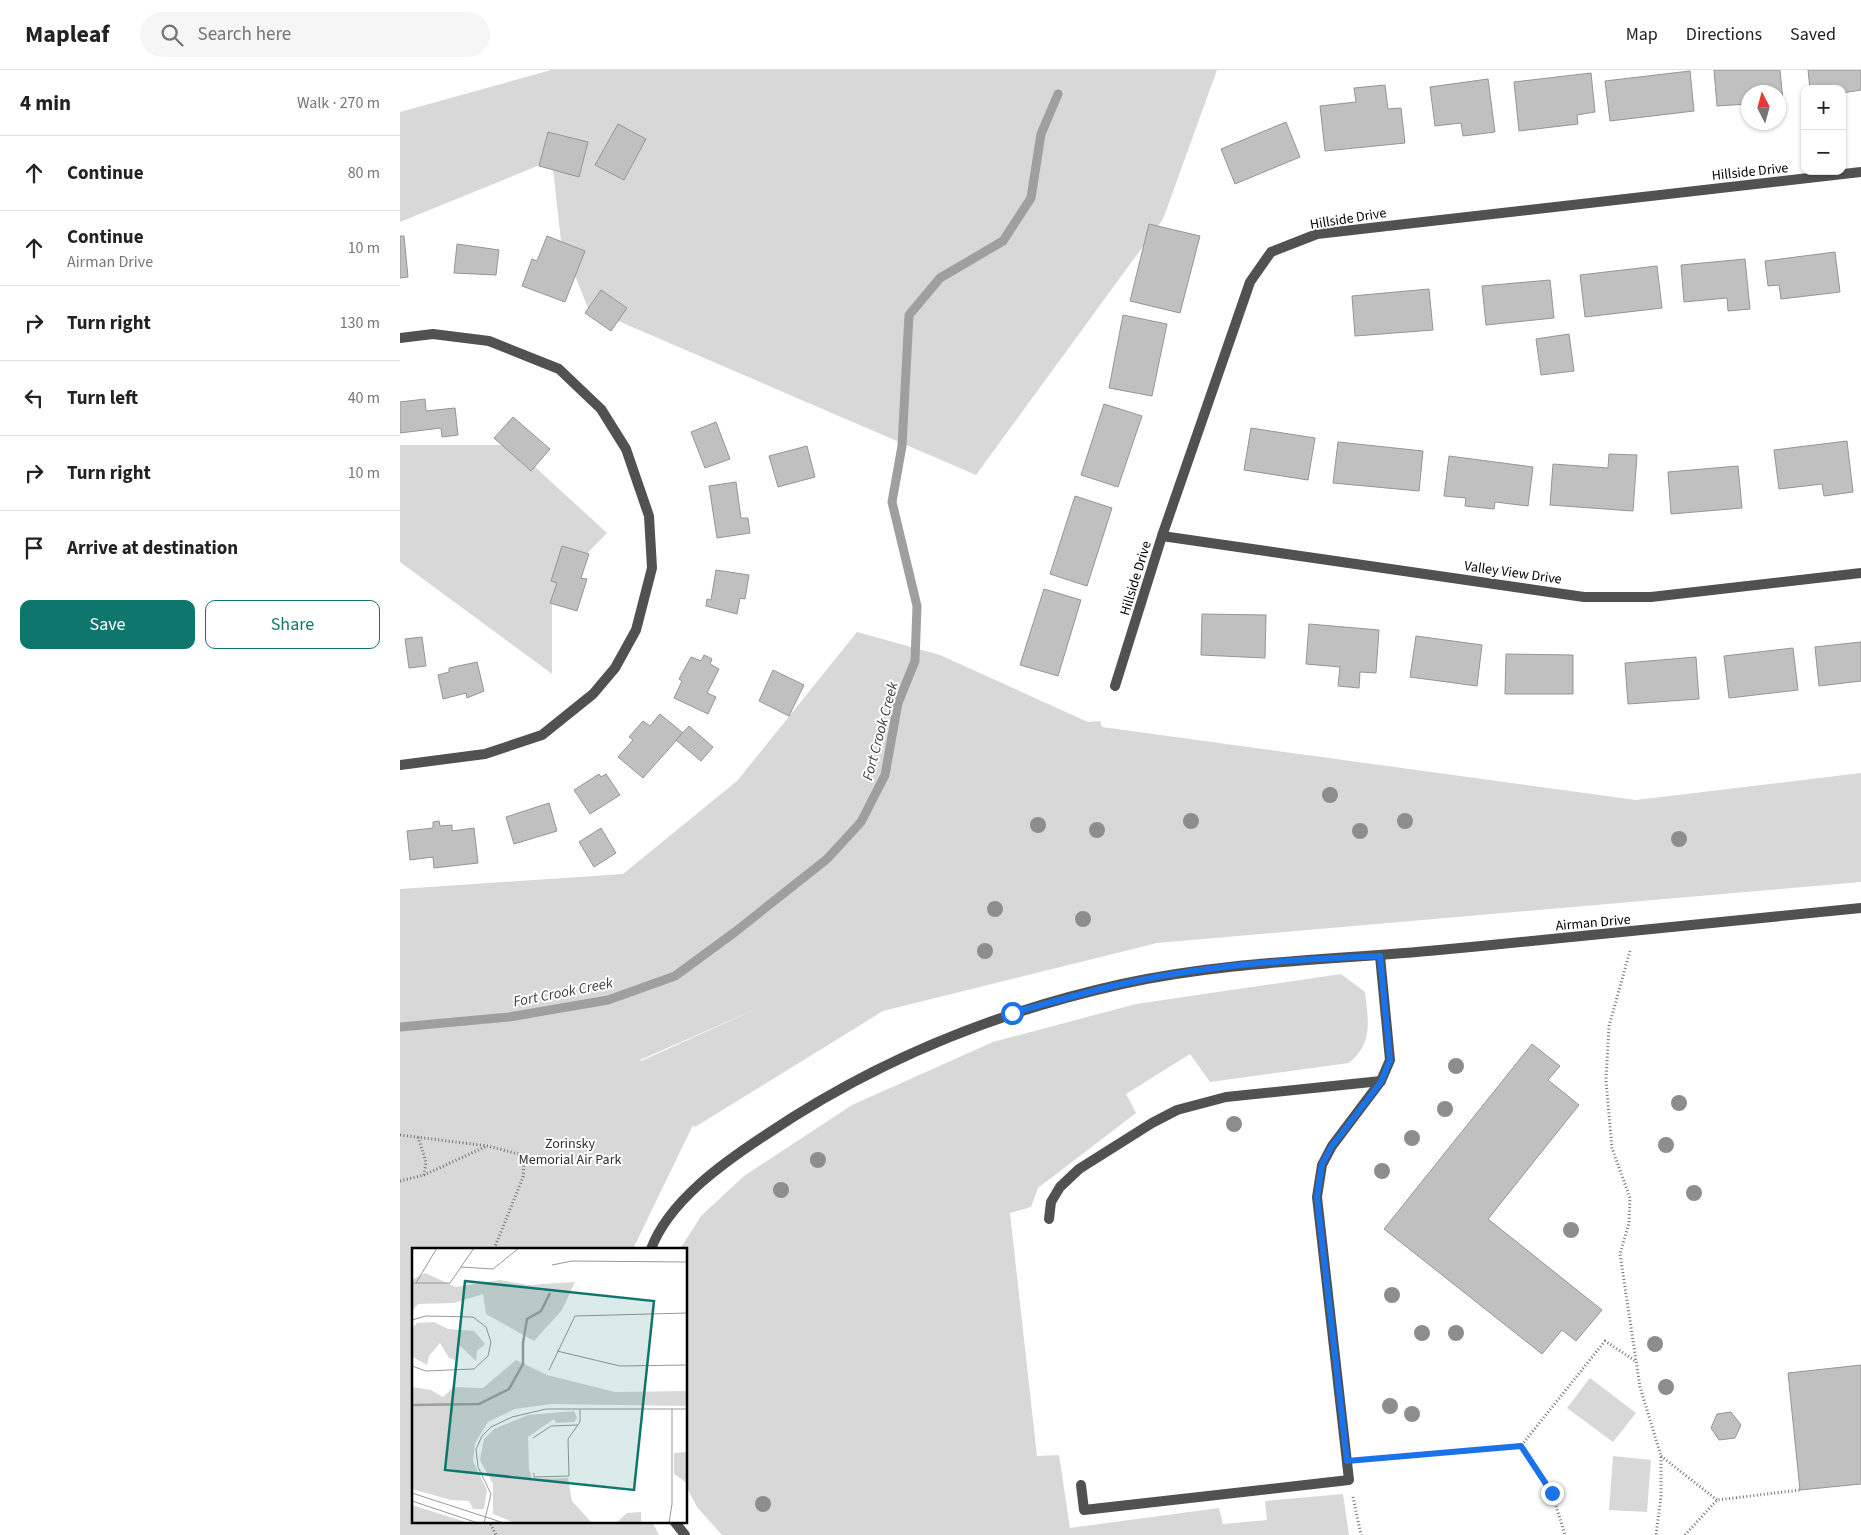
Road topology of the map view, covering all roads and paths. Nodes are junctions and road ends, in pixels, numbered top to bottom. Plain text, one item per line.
1 (1861, 172) edge
2 (400, 338) edge
3 (1162, 536) junction
4 (1861, 572) edge
5 (1115, 686) dead end
6 (400, 765) edge
7 (1861, 908) edge
8 (1636, 932) junction
9 (1380, 956) junction
10 (1381, 1082) junction
11 (400, 1135) edge
12 (418, 1136) junction
13 (488, 1146) junction
14 (424, 1175) junction
15 (400, 1181) edge
16 (1049, 1219) dead end
17 (494, 1248) edge
18 (651, 1248) edge
19 (1637, 1362) junction
20 (1521, 1446) junction
21 (1661, 1456) junction
22 (1347, 1461) junction
23 (1349, 1480) junction
24 (1081, 1484) dead end
25 (1800, 1490) dead end
26 (1718, 1500) junction
27 (490, 1522) edge
28 (675, 1522) edge
29 (496, 1535) edge
30 (685, 1535) edge
31 (1361, 1535) edge
32 (1565, 1535) edge
33 (1656, 1535) edge
34 (1685, 1535) edge

1 - 3 street, Hillside Drive
2 - 6 street
3 - 4 street, Valley View Drive
3 - 5 street, Hillside Drive
7 - 8 street, Airman Drive
8 - 9 street, Airman Drive
8 - 19 path
9 - 10 street
9 - 18 street, Airman Drive
10 - 16 street
10 - 22 street
11 - 12 path
12 - 13 path
12 - 14 path
13 - 14 path
13 - 17 path
14 - 15 path
19 - 20 path
19 - 21 path
20 - 22 path
20 - 32 path
21 - 26 path
21 - 33 path
22 - 23 street
23 - 24 street
23 - 31 path
25 - 26 path
26 - 34 path
27 - 29 path
28 - 30 street

